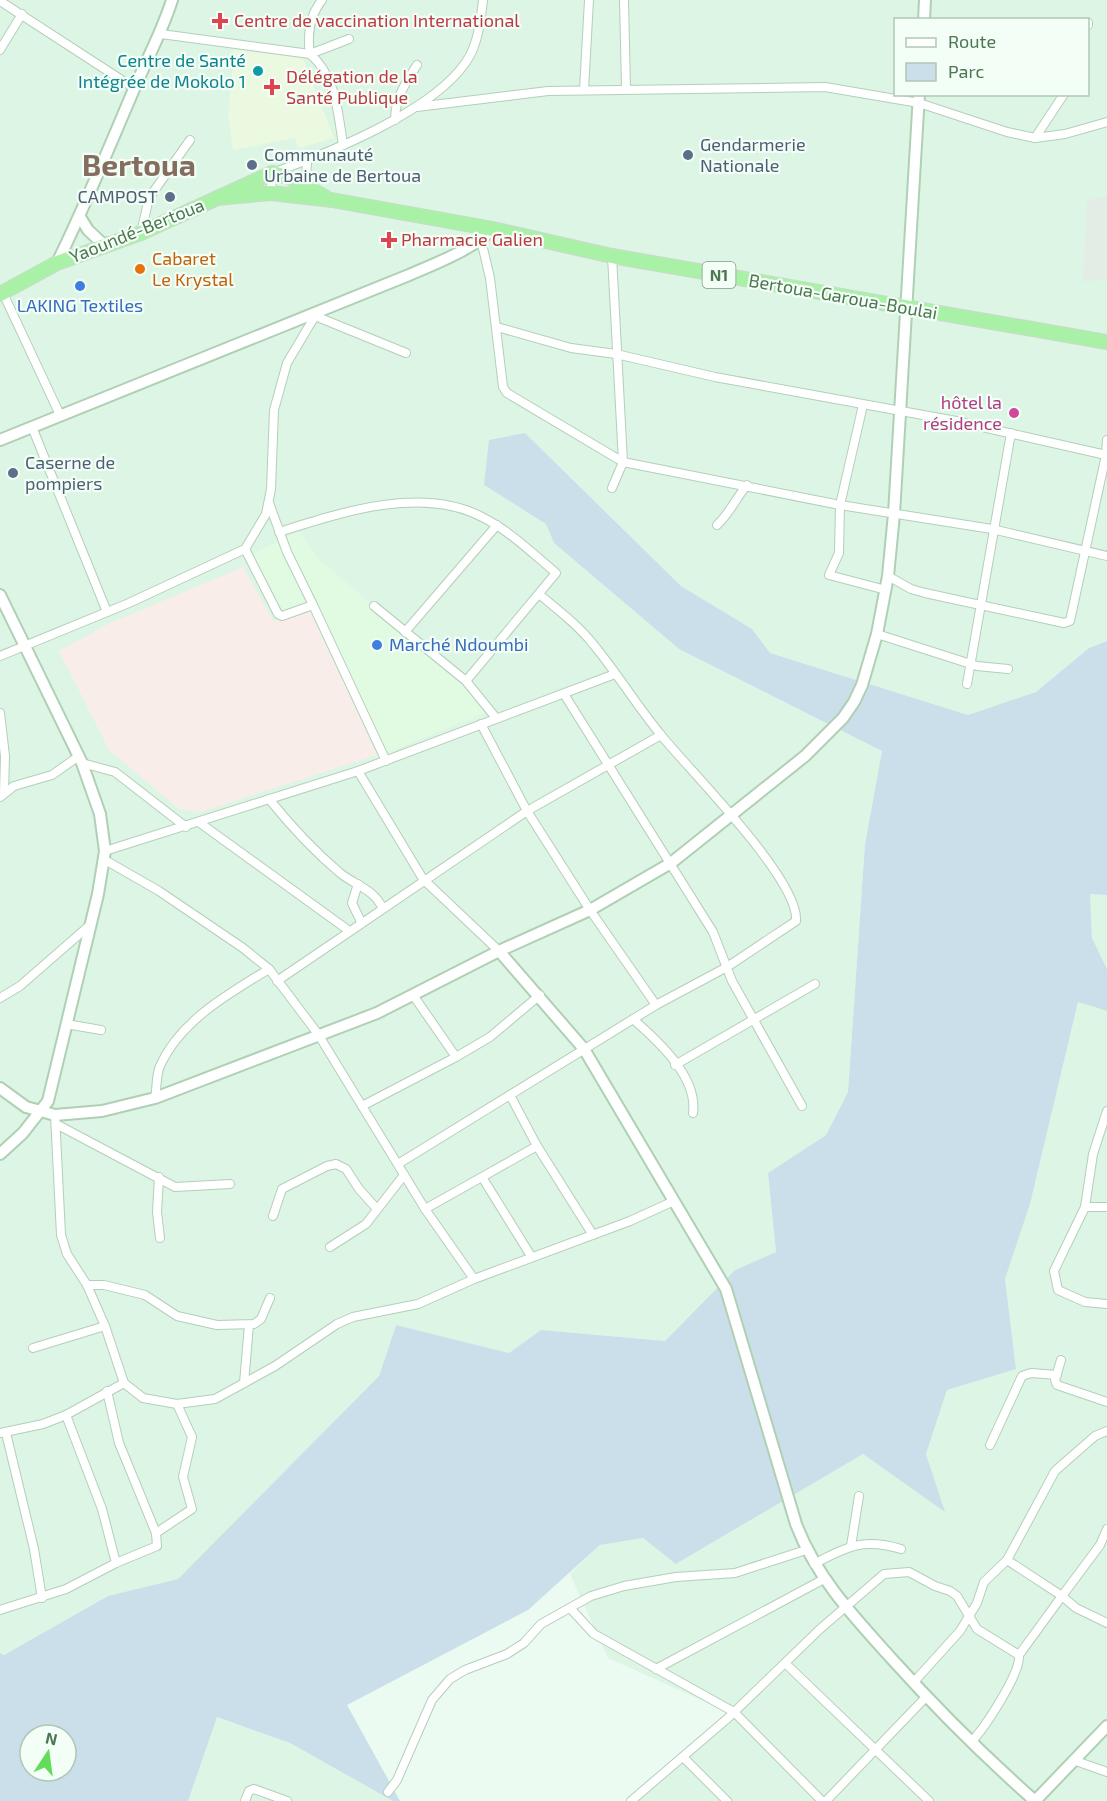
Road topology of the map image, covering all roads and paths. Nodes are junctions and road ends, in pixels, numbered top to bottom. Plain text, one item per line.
1 (172, 0) edge
2 (322, 0) edge
3 (483, 0) edge
4 (589, 0) edge
5 (624, 0) edge
6 (925, 0) edge
7 (0, 2) edge
8 (22, 14) junction
9 (924, 18) edge
10 (162, 34) junction
11 (349, 39) dead end
12 (0, 50) edge
13 (310, 54) junction
14 (417, 65) dead end
15 (134, 88) junction
16 (626, 88) junction
17 (584, 90) junction
18 (894, 95) edge
19 (902, 96) edge
20 (1063, 96) edge
21 (919, 98) edge
22 (417, 107) junction
23 (395, 120) junction
24 (1107, 122) edge
25 (1035, 138) junction
26 (190, 140) dead end
27 (343, 145) junction
28 (307, 159) junction
29 (272, 173) junction
30 (304, 191) junction
31 (272, 194) junction
32 (217, 198) junction
33 (80, 217) junction
34 (494, 229) junction
35 (141, 233) junction
36 (481, 240) junction
37 (108, 243) junction
38 (612, 256) junction
39 (57, 263) junction
40 (2, 293) edge
41 (907, 308) junction
42 (314, 315) junction
43 (497, 327) junction
44 (1107, 342) edge
45 (406, 353) dead end
46 (616, 354) junction
47 (863, 405) junction
48 (899, 412) junction
49 (60, 415) junction
50 (32, 427) junction
51 (1011, 433) junction
52 (0, 440) edge
53 (1107, 442) edge
54 (1106, 454) edge
55 (623, 462) junction
56 (747, 484) junction
57 (612, 488) dead end
58 (268, 501) junction
59 (840, 505) junction
60 (894, 514) junction
61 (497, 525) junction
62 (717, 525) dead end
63 (992, 529) junction
64 (279, 532) junction
65 (245, 549) junction
66 (1085, 552) junction
67 (1107, 556) edge
68 (888, 576) junction
69 (886, 590) junction
70 (539, 594) junction
71 (0, 595) edge
72 (313, 605) junction
73 (979, 605) junction
74 (374, 606) dead end
75 (107, 612) junction
76 (405, 632) junction
77 (877, 634) junction
78 (27, 646) junction
79 (0, 656) edge
80 (970, 663) junction
81 (1008, 669) dead end
82 (615, 674) junction
83 (466, 681) junction
84 (967, 684) dead end
85 (564, 694) junction
86 (0, 713) edge
87 (496, 718) junction
88 (481, 724) junction
89 (660, 735) junction
90 (80, 760) junction
91 (386, 761) junction
92 (607, 766) junction
93 (357, 771) junction
94 (2, 795) edge
95 (269, 800) junction
96 (527, 811) junction
97 (731, 816) junction
98 (200, 823) junction
99 (186, 827) junction
100 (105, 855) junction
101 (671, 863) junction
102 (423, 879) junction
103 (358, 884) junction
104 (382, 907) junction
105 (590, 910) junction
106 (361, 922) junction
107 (91, 924) junction
108 (348, 930) junction
109 (500, 951) junction
110 (727, 967) junction
111 (269, 969) junction
112 (277, 981) junction
113 (814, 984) dead end
114 (413, 995) junction
115 (540, 995) junction
116 (0, 998) edge
117 (656, 1005) junction
118 (633, 1019) junction
119 (753, 1019) junction
120 (66, 1024) junction
121 (101, 1030) dead end
122 (318, 1034) junction
123 (584, 1049) junction
124 (456, 1058) junction
125 (675, 1065) junction
126 (0, 1089) edge
127 (510, 1095) junction
128 (155, 1098) junction
129 (362, 1106) junction
130 (802, 1106) dead end
131 (1107, 1111) edge
132 (41, 1112) junction
133 (693, 1113) dead end
134 (55, 1120) junction
135 (537, 1146) junction
136 (0, 1154) edge
137 (398, 1164) junction
138 (405, 1175) junction
139 (159, 1177) junction
140 (482, 1177) junction
141 (230, 1184) dead end
142 (675, 1201) junction
143 (1085, 1207) junction
144 (1107, 1207) edge
145 (377, 1209) junction
146 (425, 1209) junction
147 (273, 1216) dead end
148 (593, 1235) junction
149 (160, 1238) dead end
150 (330, 1246) dead end
151 (531, 1256) junction
152 (474, 1279) junction
153 (87, 1285) junction
154 (270, 1298) dead end
155 (1107, 1304) edge
156 (249, 1325) junction
157 (105, 1326) junction
158 (33, 1348) dead end
159 (1061, 1360) dead end
160 (1056, 1375) junction
161 (124, 1383) junction
162 (244, 1383) junction
163 (106, 1391) junction
164 (1107, 1402) edge
165 (177, 1404) junction
166 (66, 1415) junction
167 (1107, 1431) edge
168 (3, 1433) edge
169 (990, 1445) dead end
170 (859, 1496) dead end
171 (1107, 1529) edge
172 (156, 1533) junction
173 (851, 1546) junction
174 (901, 1549) dead end
175 (806, 1551) junction
176 (1007, 1560) junction
177 (116, 1563) junction
178 (814, 1564) junction
179 (824, 1579) junction
180 (1062, 1596) junction
181 (42, 1598) junction
182 (844, 1607) junction
183 (570, 1608) junction
184 (0, 1610) edge
185 (969, 1617) junction
186 (1107, 1623) edge
187 (1019, 1655) junction
188 (786, 1664) junction
189 (656, 1670) junction
190 (913, 1683) junction
191 (926, 1696) junction
192 (734, 1712) junction
193 (1107, 1726) edge
194 (970, 1742) junction
195 (874, 1748) junction
196 (683, 1757) junction
197 (1073, 1760) junction
198 (1107, 1772) edge
199 (388, 1792) dead end
200 (634, 1800) edge
201 (245, 1801) edge
202 (286, 1801) edge
203 (727, 1801) edge
204 (824, 1801) edge
205 (929, 1801) edge
206 (1035, 1801) edge

1 - 10 street
2 - 13 street
3 - 22 street
4 - 17 street
5 - 16 street
6 - 9 street
7 - 8 street
8 - 12 street
8 - 15 street
10 - 13 street
10 - 15 street
11 - 13 street
13 - 27 street
14 - 23 street
15 - 33 street
16 - 17 street
16 - 18 street
17 - 22 street
19 - 21 street
20 - 25 street
21 - 25 street
21 - 41 street
22 - 23 street
23 - 27 street
24 - 25 street
26 - 35 street
27 - 28 street
28 - 29 street
28 - 30 street
29 - 30 highway, Bertoua-Garoua-Boulai / N1
29 - 31 street
29 - 32 highway, Yaoundé-Bertoua / N1
30 - 31 highway, Bertoua-Garoua-Boulai / N1
30 - 34 highway, Bertoua-Garoua-Boulai / N1
31 - 32 highway, Yaoundé-Bertoua / N1
32 - 35 highway, Yaoundé-Bertoua / N1
33 - 37 street
33 - 39 street
34 - 36 street
34 - 38 highway, Bertoua-Garoua-Boulai / N1
35 - 37 highway, Yaoundé-Bertoua / N1
36 - 42 street
36 - 43 street
37 - 39 highway, Yaoundé-Bertoua / N1
38 - 41 highway, Bertoua-Garoua-Boulai / N1
38 - 46 street
39 - 40 highway, N1
40 - 49 street
41 - 44 highway, Bertoua-Garoua-Boulai / N1
41 - 48 street
42 - 45 street
42 - 49 street
42 - 58 street
43 - 46 street
43 - 55 street
46 - 47 street
46 - 55 street
47 - 48 street
47 - 59 street
48 - 51 street
48 - 60 street
49 - 50 street
50 - 52 street
50 - 75 street
51 - 54 street
51 - 63 street
53 - 54 street
54 - 66 street
55 - 56 street
55 - 57 street
56 - 59 street
56 - 62 street
58 - 64 street
58 - 65 street
59 - 60 street
59 - 69 street
60 - 63 street
60 - 68 street
61 - 64 street
61 - 70 street
61 - 76 street
63 - 66 street
63 - 73 street
64 - 72 street
65 - 72 street
65 - 75 street
66 - 67 street
66 - 73 street
68 - 69 street
68 - 73 street
69 - 77 street
70 - 82 street
70 - 83 street
71 - 78 street
72 - 91 street
73 - 80 street
74 - 76 street
75 - 78 street
76 - 83 street
77 - 80 street
77 - 97 street
78 - 79 street
78 - 90 street
80 - 81 street
80 - 84 street
82 - 85 street
82 - 89 street
83 - 87 street
85 - 87 street
85 - 92 street
86 - 94 street
87 - 88 street
88 - 91 street
88 - 96 street
89 - 92 street
89 - 97 street
90 - 94 street
90 - 99 street
90 - 100 street
91 - 93 street
92 - 96 street
92 - 101 street
93 - 95 street
93 - 102 street
95 - 98 street
95 - 103 street
96 - 102 street
96 - 105 street
97 - 101 street
97 - 110 street
98 - 99 street
98 - 108 street
99 - 100 street
100 - 107 street
100 - 111 street
101 - 105 street
101 - 110 street
102 - 104 street
102 - 109 street
103 - 104 street
103 - 106 street
104 - 106 street
105 - 109 street
105 - 117 street
106 - 108 street
107 - 116 street
107 - 120 street
108 - 112 street
109 - 114 street
109 - 115 street
110 - 117 street
110 - 119 street
111 - 112 street
111 - 128 street
112 - 122 street
113 - 119 street
114 - 122 street
114 - 124 street
115 - 123 street
115 - 124 street
117 - 118 street
118 - 123 street
118 - 125 street
119 - 125 street
119 - 130 street
120 - 121 street
120 - 132 street
122 - 128 street
122 - 129 street
123 - 127 street
123 - 142 street
124 - 129 street
125 - 133 street
126 - 132 street
127 - 135 street
127 - 137 street
128 - 134 street
129 - 137 street
131 - 143 street
132 - 134 street
132 - 136 street
134 - 139 street
134 - 153 street
135 - 140 street
135 - 148 street
137 - 138 street
138 - 145 street
138 - 146 street
139 - 141 street
139 - 149 street
140 - 146 street
140 - 151 street
142 - 148 street
142 - 175 street
143 - 144 street
143 - 155 street
145 - 147 street
145 - 150 street
146 - 152 street
148 - 151 street
151 - 152 street
152 - 162 street
153 - 156 street
153 - 157 street
154 - 156 street
156 - 162 street
157 - 158 street
157 - 161 street
159 - 160 street
160 - 164 street
160 - 169 street
161 - 163 street
161 - 165 street
162 - 165 street
163 - 166 street
163 - 172 street
165 - 172 street
166 - 168 street
166 - 177 street
167 - 176 street
168 - 181 street
170 - 173 street
171 - 180 street
172 - 177 street
173 - 174 street
173 - 178 street
175 - 178 street
175 - 183 street
176 - 180 street
176 - 185 street
177 - 181 street
178 - 179 street
179 - 182 street
179 - 189 street
180 - 186 street
180 - 187 street
181 - 184 street
182 - 185 street
182 - 188 street
182 - 190 street
183 - 189 street
183 - 199 street
185 - 187 street
185 - 190 street
187 - 194 street
188 - 192 street
188 - 195 street
189 - 192 street
190 - 191 street
191 - 194 street
191 - 195 street
192 - 196 street
192 - 204 street
193 - 197 street
194 - 206 street
195 - 204 street
195 - 205 street
196 - 200 street
196 - 203 street
197 - 198 street
197 - 206 street
201 - 202 street

